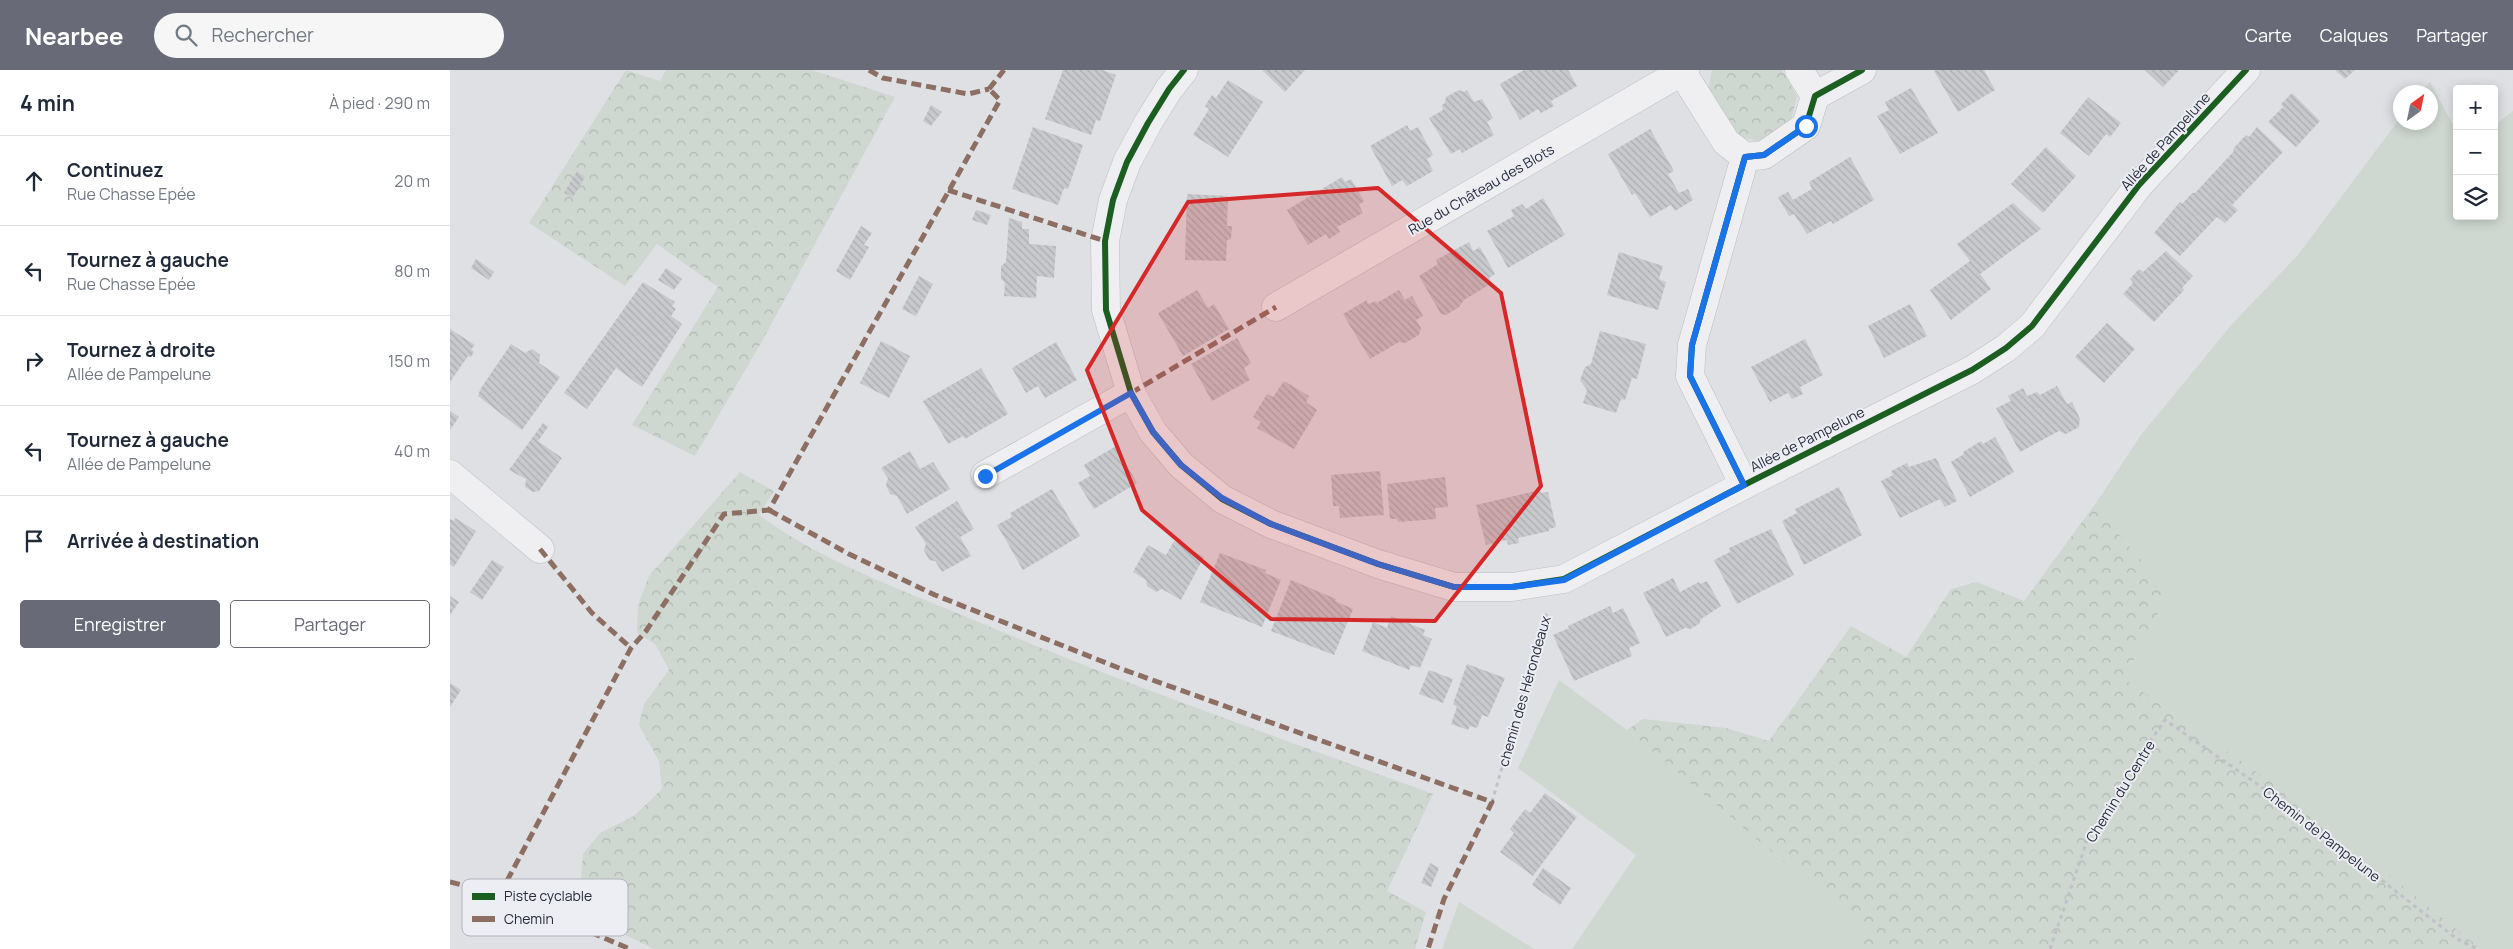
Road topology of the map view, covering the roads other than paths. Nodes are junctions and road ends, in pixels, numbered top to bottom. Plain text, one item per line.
1 (1184, 70) edge
2 (1799, 70) edge
3 (1862, 70) edge
4 (2246, 70) edge
5 (1684, 71) edge
6 (1815, 96) junction
7 (1745, 157) junction
8 (1276, 307) dead end
9 (1131, 393) junction
10 (450, 474) edge
11 (985, 476) dead end
12 (1744, 485) junction
13 (540, 548) dead end

1 - 9 street, Allée de Pampelune
2 - 6 street
3 - 6 street
4 - 12 street, Allée de Pampelune
5 - 7 street
5 - 8 street, Rue du Château des Blots
6 - 7 street
7 - 12 street
9 - 11 street
9 - 12 street, Allée de Pampelune
10 - 13 street

